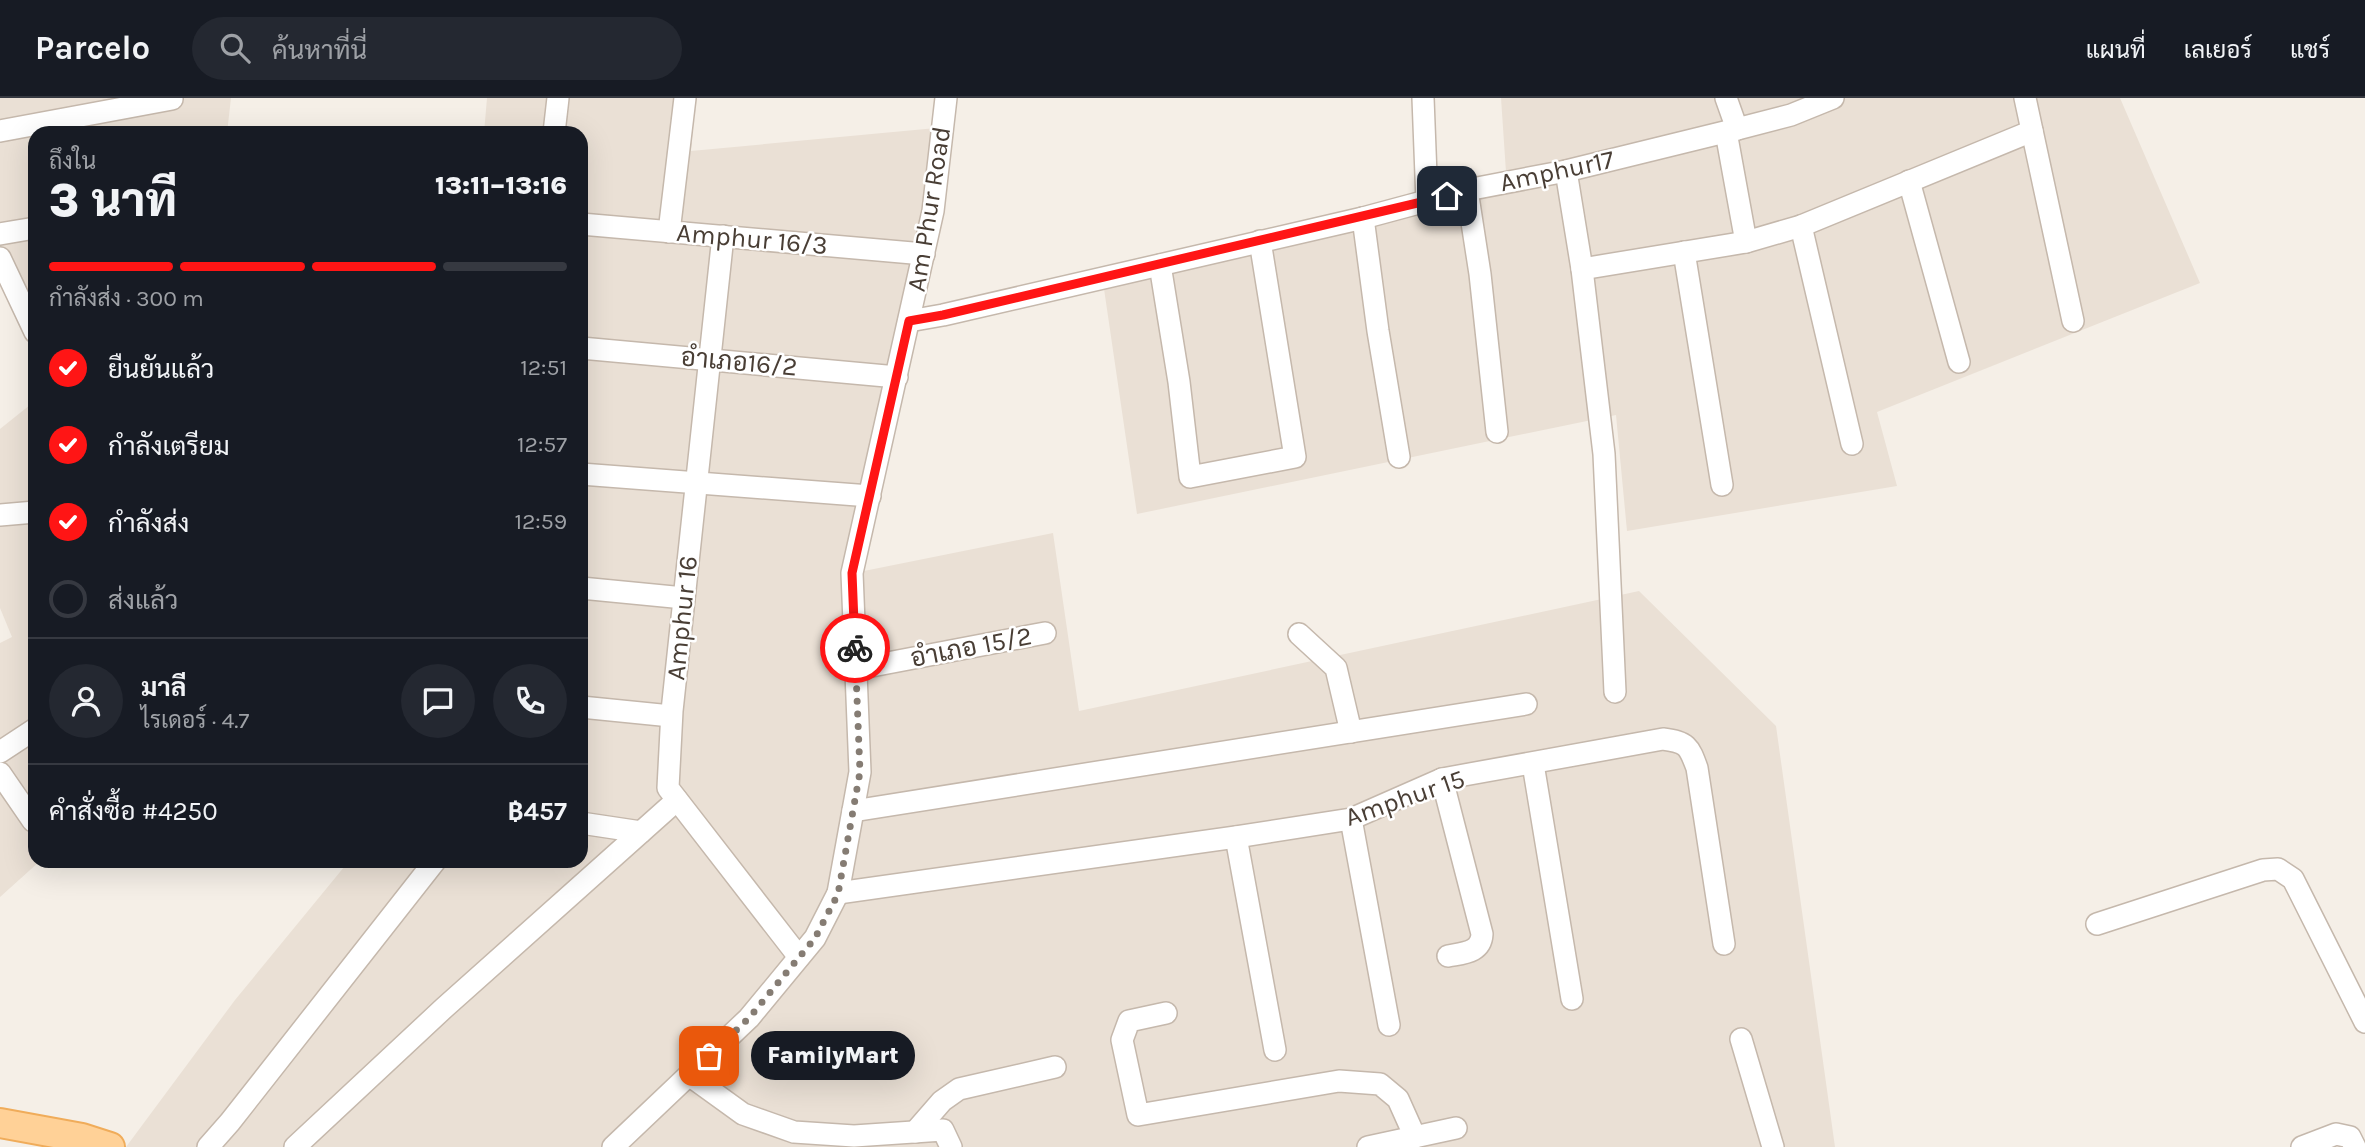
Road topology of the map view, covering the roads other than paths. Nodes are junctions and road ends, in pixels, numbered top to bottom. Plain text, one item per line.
1 (558, 98) edge
2 (685, 98) edge
3 (946, 98) edge
4 (1423, 98) edge
5 (1726, 98) edge
6 (1833, 98) edge
7 (2025, 98) edge
8 (172, 99) edge
9 (93, 105) edge
10 (555, 126) edge
11 (0, 131) edge
12 (1732, 131) junction
13 (2032, 131) junction
14 (1566, 171) junction
15 (1909, 181) junction
16 (1467, 190) junction
17 (1427, 202) junction
18 (1363, 218) junction
19 (588, 225) edge
20 (1801, 226) junction
21 (28, 229) edge
22 (669, 232) junction
23 (0, 234) edge
24 (723, 236) junction
25 (1260, 242) junction
26 (1746, 242) junction
27 (1684, 252) junction
28 (924, 254) junction
29 (0, 258) edge
30 (1160, 265) junction
31 (1582, 269) junction
32 (28, 316) edge
33 (909, 321) junction
34 (2073, 321) dead end
35 (588, 349) edge
36 (710, 360) junction
37 (1959, 362) dead end
38 (897, 377) junction
39 (1497, 432) dead end
40 (1852, 444) dead end
41 (1399, 457) dead end
42 (588, 474) edge
43 (697, 482) junction
44 (1722, 485) dead end
45 (870, 496) junction
46 (28, 513) edge
47 (0, 515) edge
48 (588, 589) edge
49 (684, 598) junction
50 (1045, 633) dead end
51 (1299, 634) dead end
52 (856, 669) junction
53 (1615, 692) dead end
54 (1526, 704) dead end
55 (588, 708) edge
56 (671, 716) junction
57 (1351, 732) junction
58 (28, 734) edge
59 (0, 752) edge
60 (1533, 764) junction
61 (0, 773) edge
62 (1442, 779) junction
63 (677, 800) junction
64 (853, 811) junction
65 (28, 814) edge
66 (1351, 819) junction
67 (588, 824) edge
68 (641, 832) junction
69 (1236, 838) junction
70 (430, 868) edge
71 (838, 894) junction
72 (2097, 924) dead end
73 (1724, 944) dead end
74 (1448, 956) dead end
75 (799, 957) junction
76 (1572, 999) dead end
77 (1166, 1013) dead end
78 (2365, 1022) edge
79 (1389, 1025) dead end
80 (1741, 1039) dead end
81 (1275, 1050) dead end
82 (1055, 1067) dead end
83 (689, 1075) junction
84 (0, 1123) edge
85 (1456, 1128) dead end
86 (915, 1132) junction
87 (1415, 1137) junction
88 (110, 1147) edge
89 (208, 1147) edge
90 (295, 1147) edge
91 (613, 1147) edge
92 (951, 1147) edge
93 (1367, 1147) edge
94 (1773, 1147) edge
95 (2302, 1147) edge
96 (2355, 1147) edge

1 - 10 street
2 - 22 street
3 - 28 street, Am Phur Road
4 - 17 street
5 - 12 street
6 - 12 street, Amphur17
7 - 13 street
8 - 9 street
9 - 11 street
12 - 14 street, Amphur17
12 - 26 street
13 - 15 street
13 - 34 street
14 - 16 street, Amphur17
14 - 31 street
15 - 20 street
15 - 37 street
16 - 17 street, Amphur17
16 - 39 street
17 - 18 street, Amphur17
18 - 25 street, Amphur17
18 - 41 street
19 - 22 street, Amphur 16/3
20 - 26 street
20 - 40 street
21 - 23 street
22 - 24 street, Amphur 16/3
24 - 28 street, Amphur 16/3
24 - 36 street, Amphur 16
25 - 30 street, Amphur17
25 - 30 street
26 - 27 street
27 - 31 street
27 - 44 street
28 - 33 street, Am Phur Road
29 - 32 street
30 - 33 street, Amphur17
31 - 53 street
33 - 38 street, Am Phur Road
35 - 36 street, อำเภอ16/2
36 - 38 street, อำเภอ16/2
36 - 43 street, Amphur 16
38 - 45 street, Am Phur Road
42 - 43 street
43 - 45 street
43 - 49 street, Amphur 16
45 - 52 street, Am Phur Road
46 - 47 street
48 - 49 street
49 - 56 street, Amphur 16
50 - 52 street, อำเภอ 15/2
51 - 57 street
52 - 64 street, Am Phur Road
54 - 57 street
55 - 56 street
56 - 63 street, Amphur 16
57 - 64 street
58 - 59 street
60 - 62 street, Amphur 15
60 - 73 street, Amphur 15
60 - 76 street
61 - 65 street
62 - 66 street, Amphur 15
62 - 74 street
63 - 68 street
63 - 75 street, Amphur 16
64 - 71 street, Am Phur Road
66 - 69 street, Amphur 15
66 - 79 street
67 - 68 street
68 - 90 street
69 - 71 street, Amphur 15
69 - 81 street
70 - 89 street
71 - 75 street, Am Phur Road
72 - 78 street
75 - 83 street, Am Phur Road
77 - 87 street
80 - 94 street
82 - 86 street
83 - 86 street
83 - 91 street, Am Phur Road
84 - 88 main road
85 - 87 street
86 - 92 street
87 - 93 street
95 - 96 street

